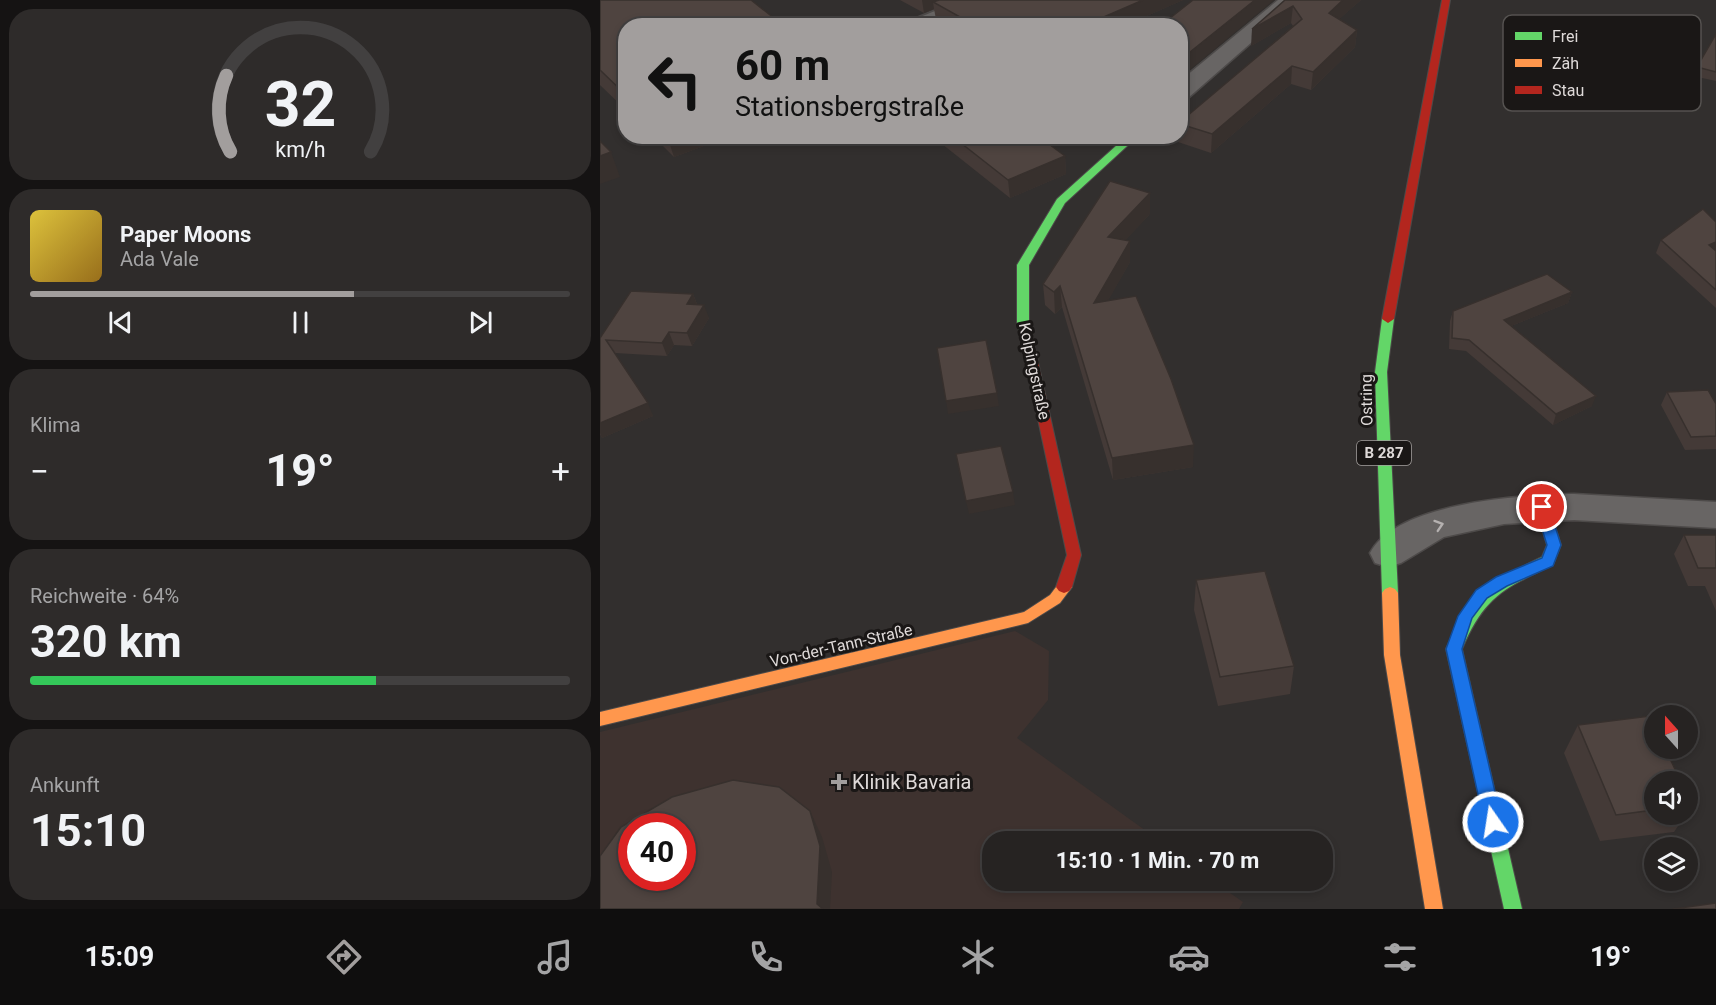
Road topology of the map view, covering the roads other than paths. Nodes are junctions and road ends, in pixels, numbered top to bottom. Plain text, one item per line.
1 (971, 0) edge
2 (1290, 0) edge
3 (1446, 0) edge
4 (924, 18) edge
5 (1188, 86) edge
6 (1124, 144) edge
7 (1542, 507) junction
8 (1716, 515) edge
9 (1388, 553) junction
10 (1071, 573) joint
11 (600, 719) edge
12 (1434, 909) edge
13 (1513, 909) edge

1 - 4 lane
2 - 5 street
3 - 9 street, Ostring / B 287
6 - 10 street, Kolpingstraße
7 - 8 street
9 -> 7 street
7 - 13 street
9 - 12 street, Ostring / B 287
10 - 11 street, Von-der-Tann-Straße

